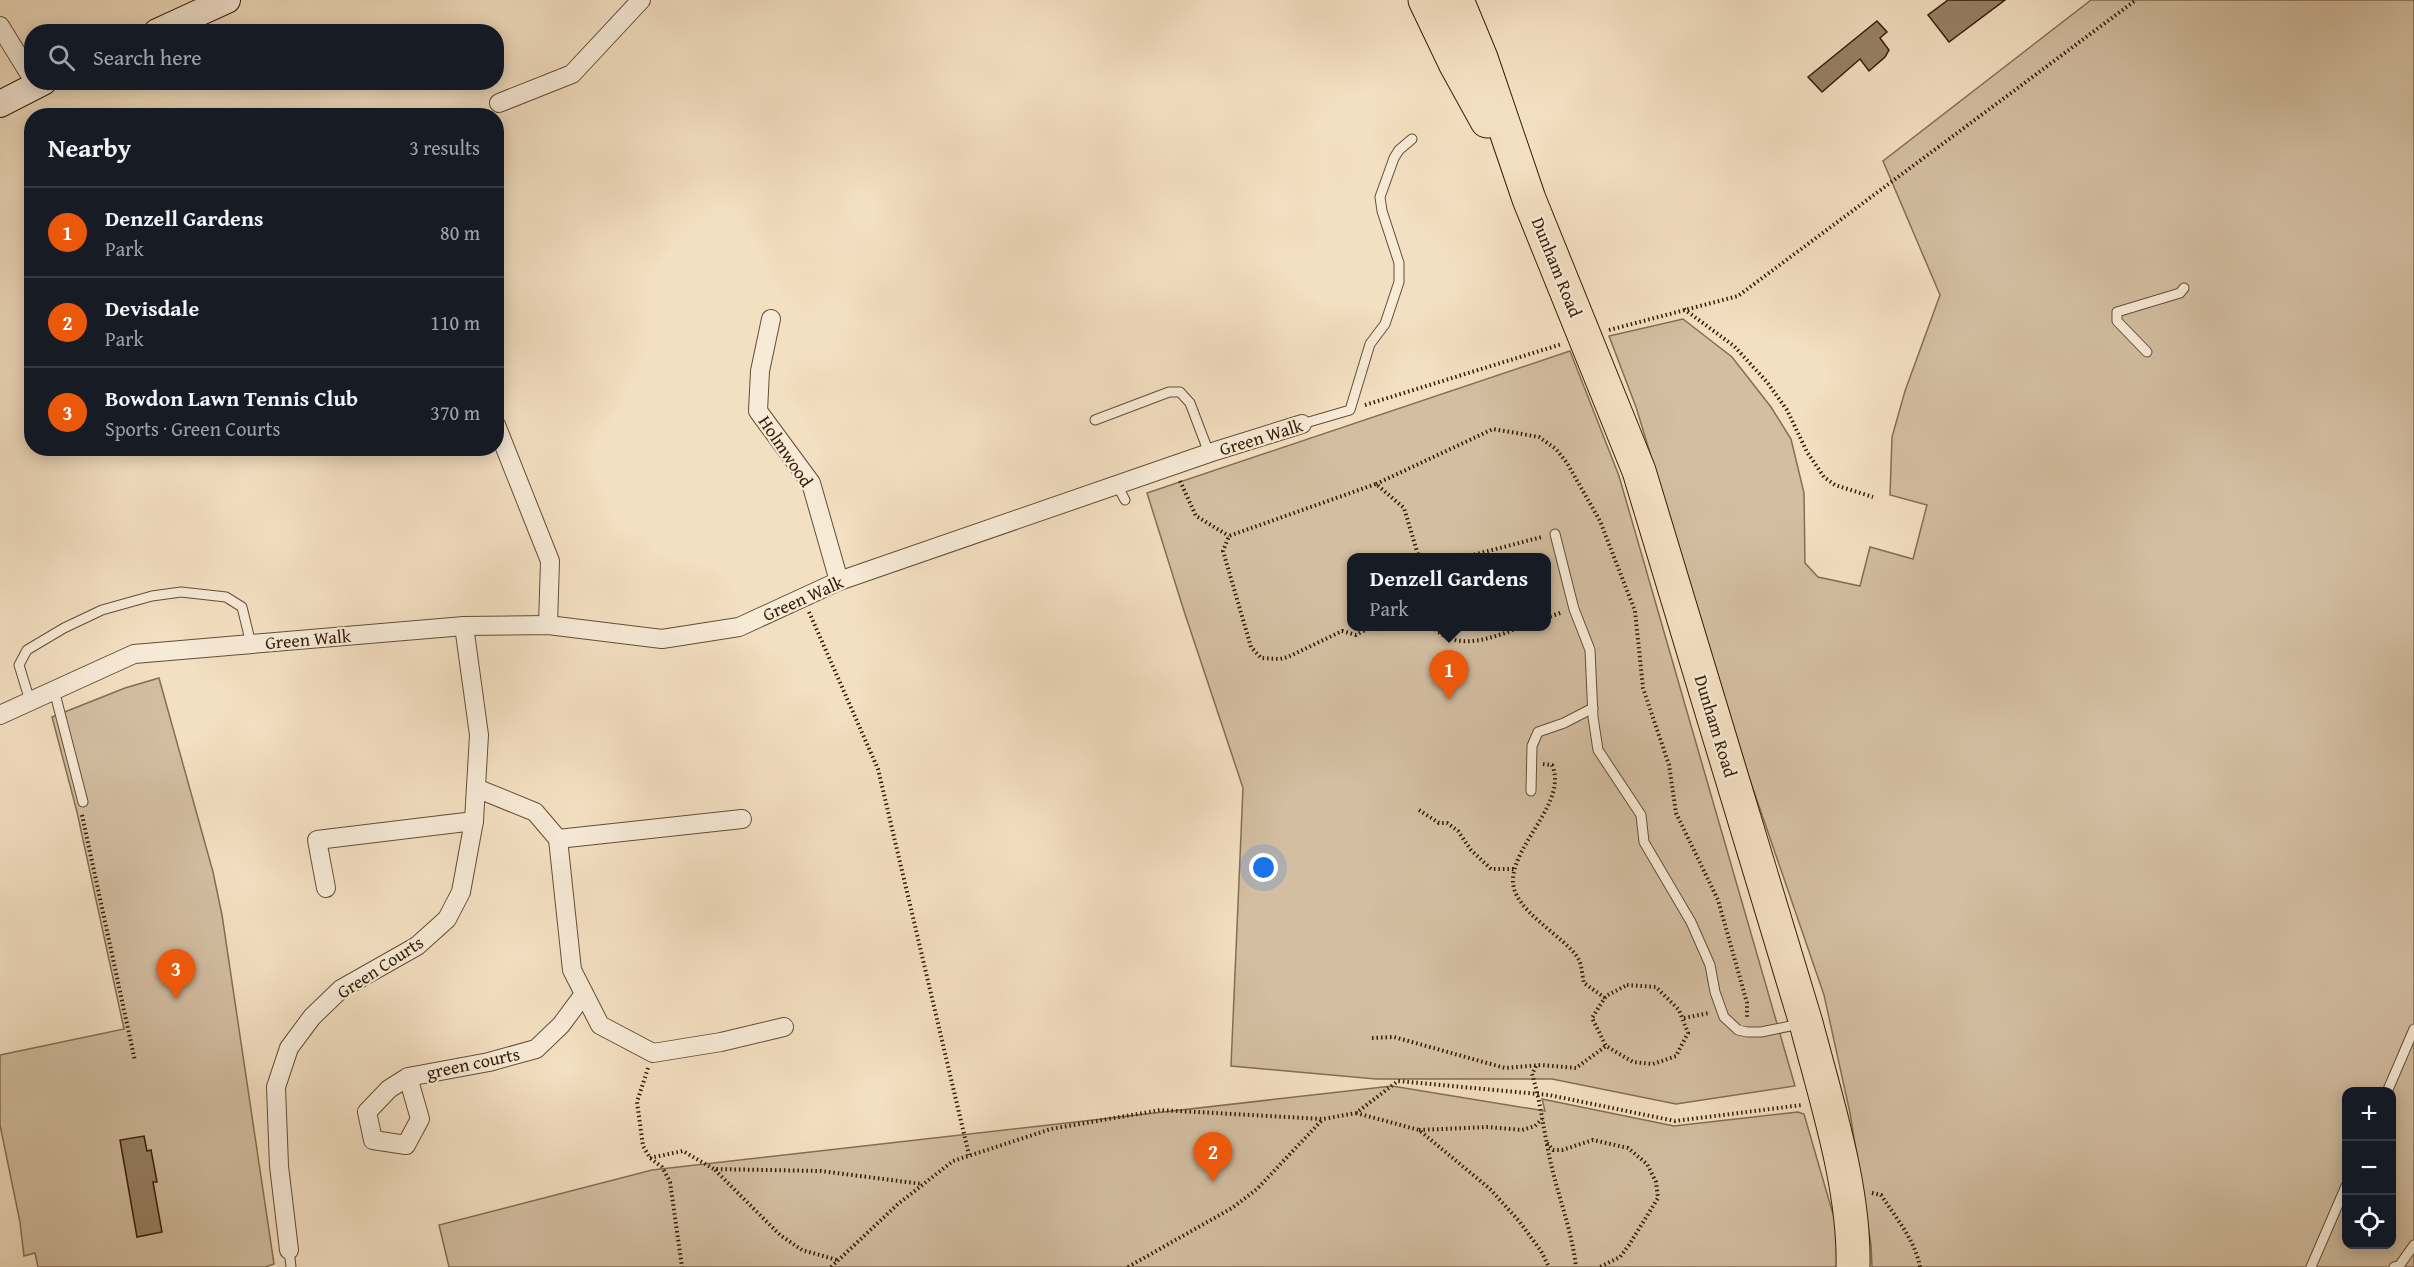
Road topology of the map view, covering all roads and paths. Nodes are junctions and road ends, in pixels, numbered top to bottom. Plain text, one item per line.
1 (227, 0) edge
2 (641, 0) edge
3 (1425, 0) edge
4 (1457, 0) edge
5 (2136, 0) edge
6 (174, 24) edge
7 (0, 26) edge
8 (24, 63) edge
9 (24, 89) edge
10 (499, 103) dead end
11 (0, 104) edge
12 (1412, 140) dead end
13 (1529, 199) junction
14 (2184, 288) dead end
15 (1683, 309) junction
16 (771, 319) dead end
17 (1586, 336) junction
18 (2148, 352) dead end
19 (1350, 410) junction
20 (1095, 420) dead end
21 (1302, 424) joint
22 (504, 445) edge
23 (1209, 453) junction
24 (1173, 465) junction
25 (1376, 484) junction
26 (1872, 497) dead end
27 (1555, 534) joint
28 (1229, 536) junction
29 (1418, 553) edge
30 (1481, 553) edge
31 (839, 581) junction
32 (802, 598) junction
33 (548, 625) junction
34 (464, 626) junction
35 (1364, 631) edge
36 (1436, 631) edge
37 (1512, 631) edge
38 (250, 644) junction
39 (54, 690) junction
40 (30, 701) junction
41 (1593, 708) junction
42 (0, 715) edge
43 (1532, 763) junction
44 (476, 788) junction
45 (1531, 791) dead end
46 (83, 802) joint
47 (1419, 810) dead end
48 (742, 819) dead end
49 (474, 820) junction
50 (558, 839) junction
51 (1514, 869) junction
52 (326, 888) dead end
53 (584, 994) junction
54 (1605, 998) junction
55 (1722, 1011) junction
56 (1684, 1018) junction
57 (1806, 1023) junction
58 (784, 1027) dead end
59 (2414, 1029) edge
60 (1747, 1032) junction
61 (1372, 1038) dead end
62 (1606, 1046) junction
63 (653, 1053) junction
64 (135, 1062) dead end
65 (1536, 1065) junction
66 (408, 1077) dead end
67 (2389, 1087) edge
68 (1538, 1094) junction
69 (1772, 1108) dead end
70 (1356, 1113) junction
71 (1323, 1119) junction
72 (1543, 1119) junction
73 (1419, 1130) junction
74 (1547, 1143) junction
75 (969, 1156) junction
76 (650, 1158) junction
77 (714, 1169) junction
78 (923, 1184) junction
79 (1848, 1195) junction
80 (2342, 1195) edge
81 (2414, 1245) edge
82 (290, 1259) edge
83 (837, 1260) junction
84 (1920, 1266) edge
85 (682, 1267) edge
86 (831, 1267) edge
87 (1128, 1267) edge
88 (1549, 1267) edge
89 (1576, 1267) edge
90 (1600, 1267) edge
91 (1853, 1267) edge
92 (2311, 1267) edge
93 (2394, 1267) edge

1 - 6 main road
2 - 10 street
3 - 13 highway, Dunham Road
4 - 13 highway, Dunham Road
5 - 15 path
7 - 8 street
9 - 11 main road
12 - 19 lane
13 - 17 highway, Dunham Road
14 - 18 lane
15 - 17 path
15 - 26 path
16 - 31 street, Holmwood
17 - 19 path
17 - 57 highway, Dunham Road
19 - 21 lane, Green Walk
20 - 23 lane
21 - 23 street, Green Walk
22 - 33 street
23 - 24 street, Green Walk
24 - 28 path
24 - 31 street, Green Walk
25 - 28 path
25 - 29 path
25 - 60 path
27 - 30 path
27 - 41 lane
28 - 35 path
31 - 32 street, Green Walk
32 - 33 street, Green Walk
32 - 75 path
33 - 34 street, Green Walk
34 - 38 street, Green Walk
34 - 44 street, Green Courts
36 - 37 path
38 - 39 street, Green Walk
38 - 40 lane
39 - 40 street, Green Walk
39 - 46 lane
40 - 42 street, Green Walk
41 - 43 lane
41 - 55 lane
43 - 45 lane
43 - 51 path
44 - 49 street, Green Courts
44 - 50 street
46 - 64 path
47 - 51 path
48 - 50 street
49 - 52 street
49 - 82 street, Green Courts
50 - 53 street
51 - 54 path
53 - 63 street
53 - 66 street, green courts
54 - 56 path
54 - 62 path
55 - 56 path
55 - 60 lane
56 - 62 path
57 - 60 lane
57 - 79 highway, Dunham Road
58 - 63 street
59 - 67 lane
61 - 65 path
62 - 65 path
63 - 76 path
65 - 68 path
68 - 69 path
68 - 70 path
68 - 72 path
70 - 71 path
70 - 73 path
71 - 75 path
71 - 87 path
72 - 73 path
72 - 74 path
73 - 88 path
74 - 89 path
74 - 90 path
75 - 78 path
76 - 77 path
76 - 85 path
77 - 78 path
77 - 83 path
78 - 83 path
79 - 84 path
79 - 91 highway, Dunham Road
80 - 92 lane
81 - 93 lane
83 - 86 path

